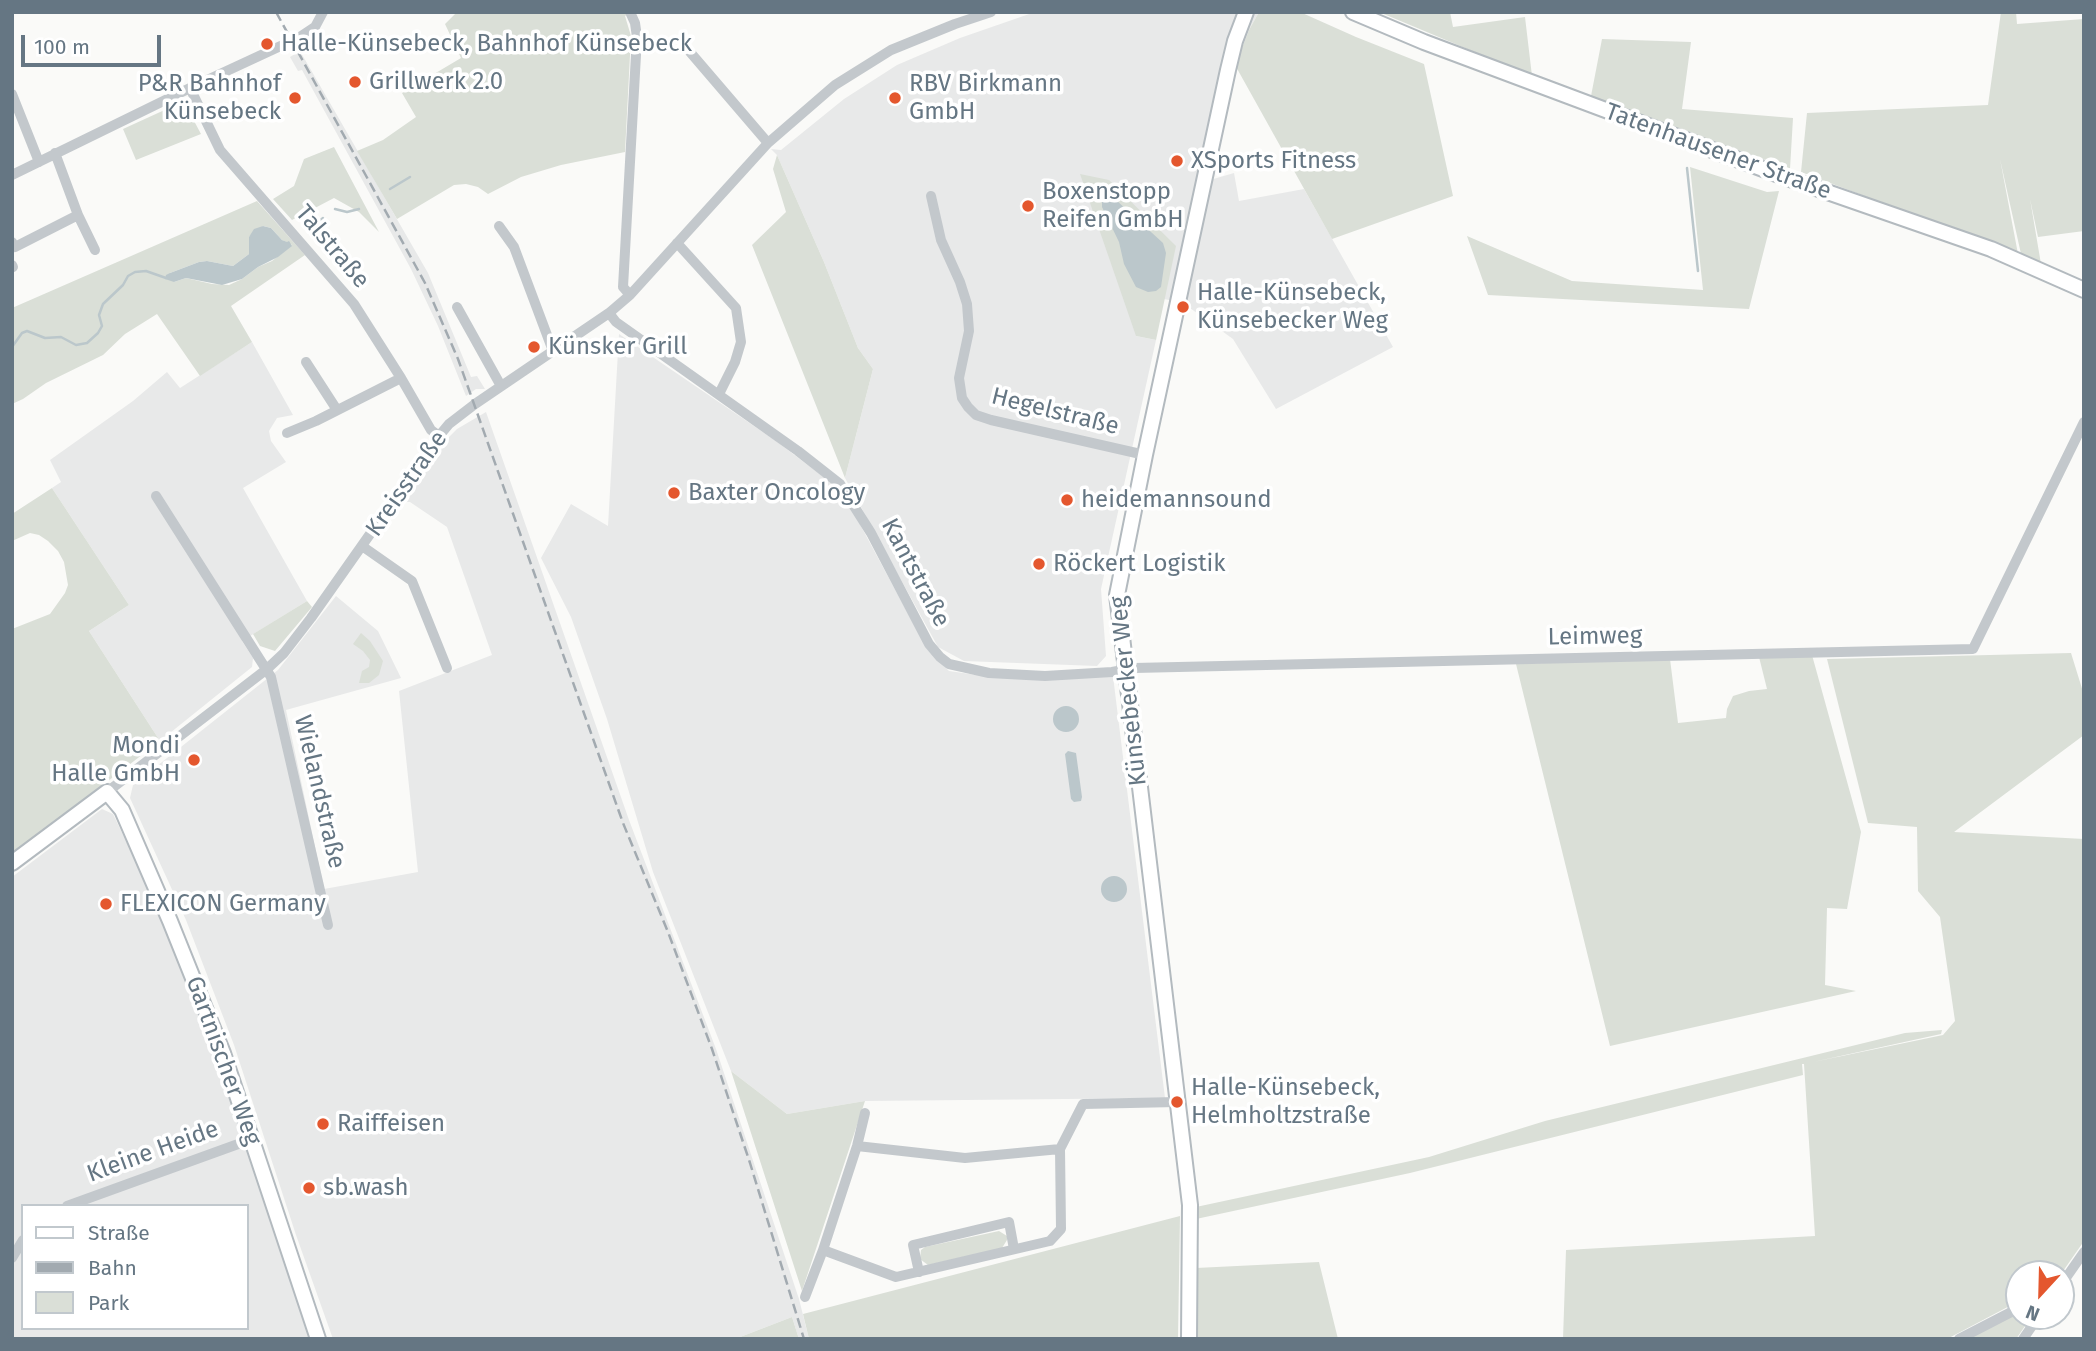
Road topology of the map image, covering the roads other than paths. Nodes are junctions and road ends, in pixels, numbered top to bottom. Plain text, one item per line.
1 (323, 12) edge
2 (631, 12) edge
3 (991, 12) edge
4 (1246, 12) edge
5 (1353, 12) edge
6 (690, 52) dead end
7 (190, 88) junction
8 (12, 94) edge
9 (768, 143) junction
10 (55, 153) junction
11 (39, 162) junction
12 (12, 175) edge
13 (930, 196) dead end
14 (78, 215) junction
15 (499, 226) dead end
16 (677, 243) junction
17 (13, 247) edge
18 (95, 250) dead end
19 (2084, 290) edge
20 (630, 295) junction
21 (457, 307) dead end
22 (609, 313) junction
23 (553, 351) junction
24 (306, 362) dead end
25 (401, 378) junction
26 (501, 386) junction
27 (719, 394) junction
28 (337, 410) junction
29 (2084, 422) edge
30 (287, 433) dead end
31 (439, 436) junction
32 (1145, 455) junction
33 (156, 496) dead end
34 (362, 546) junction
35 (447, 668) dead end
36 (267, 669) junction
37 (1125, 669) junction
38 (107, 792) junction
39 (12, 863) edge
40 (328, 925) dead end
41 (1177, 1102) junction
42 (865, 1113) dead end
43 (252, 1139) junction
44 (857, 1146) junction
45 (1060, 1149) junction
46 (73, 1204) edge
47 (1014, 1249) junction
48 (823, 1250) junction
49 (919, 1272) junction
50 (805, 1297) dead end
51 (2005, 1315) edge
52 (318, 1339) edge
53 (1189, 1339) edge
54 (1959, 1339) edge

1 - 7 street
2 - 20 street
3 - 9 street, Kreisstraße
4 - 32 street, Künsebecker Weg
5 - 19 street, Tatenhausener Straße
6 - 9 street
7 - 10 street
7 - 25 street, Talstraße
8 - 11 street
9 - 16 street, Kreisstraße
10 - 11 street
10 - 14 street
11 - 12 street
13 - 32 street, Hegelstraße
14 - 17 street
14 - 18 street
15 - 23 street
16 - 20 street, Kreisstraße
16 - 27 street
20 - 22 street, Kreisstraße
21 - 26 street
22 - 23 street, Kreisstraße
22 - 27 street, Kantstraße
23 - 26 street, Kreisstraße
24 - 28 street
25 - 28 street
25 - 31 street, Talstraße
26 - 31 street, Kreisstraße
27 - 37 street, Kantstraße
28 - 30 street
29 - 37 street, Leimweg
31 - 34 street, Kreisstraße
32 - 37 street, Künsebecker Weg
33 - 36 street, Wielandstraße
34 - 35 street
34 - 36 street, Kreisstraße
36 - 38 street, Kreisstraße
36 - 40 street, Wielandstraße
37 - 41 street, Künsebecker Weg
38 - 39 street, Kreisstraße
38 - 43 street, Gartnischer Weg
41 - 45 street
41 - 53 street, Künsebecker Weg
42 - 44 street
43 - 46 street, Kleine Heide
43 - 52 street, Gartnischer Weg
44 - 45 street
44 - 48 street
45 - 47 street
47 - 49 street
47 - 49 street
48 - 49 street
48 - 50 street
51 - 54 street

